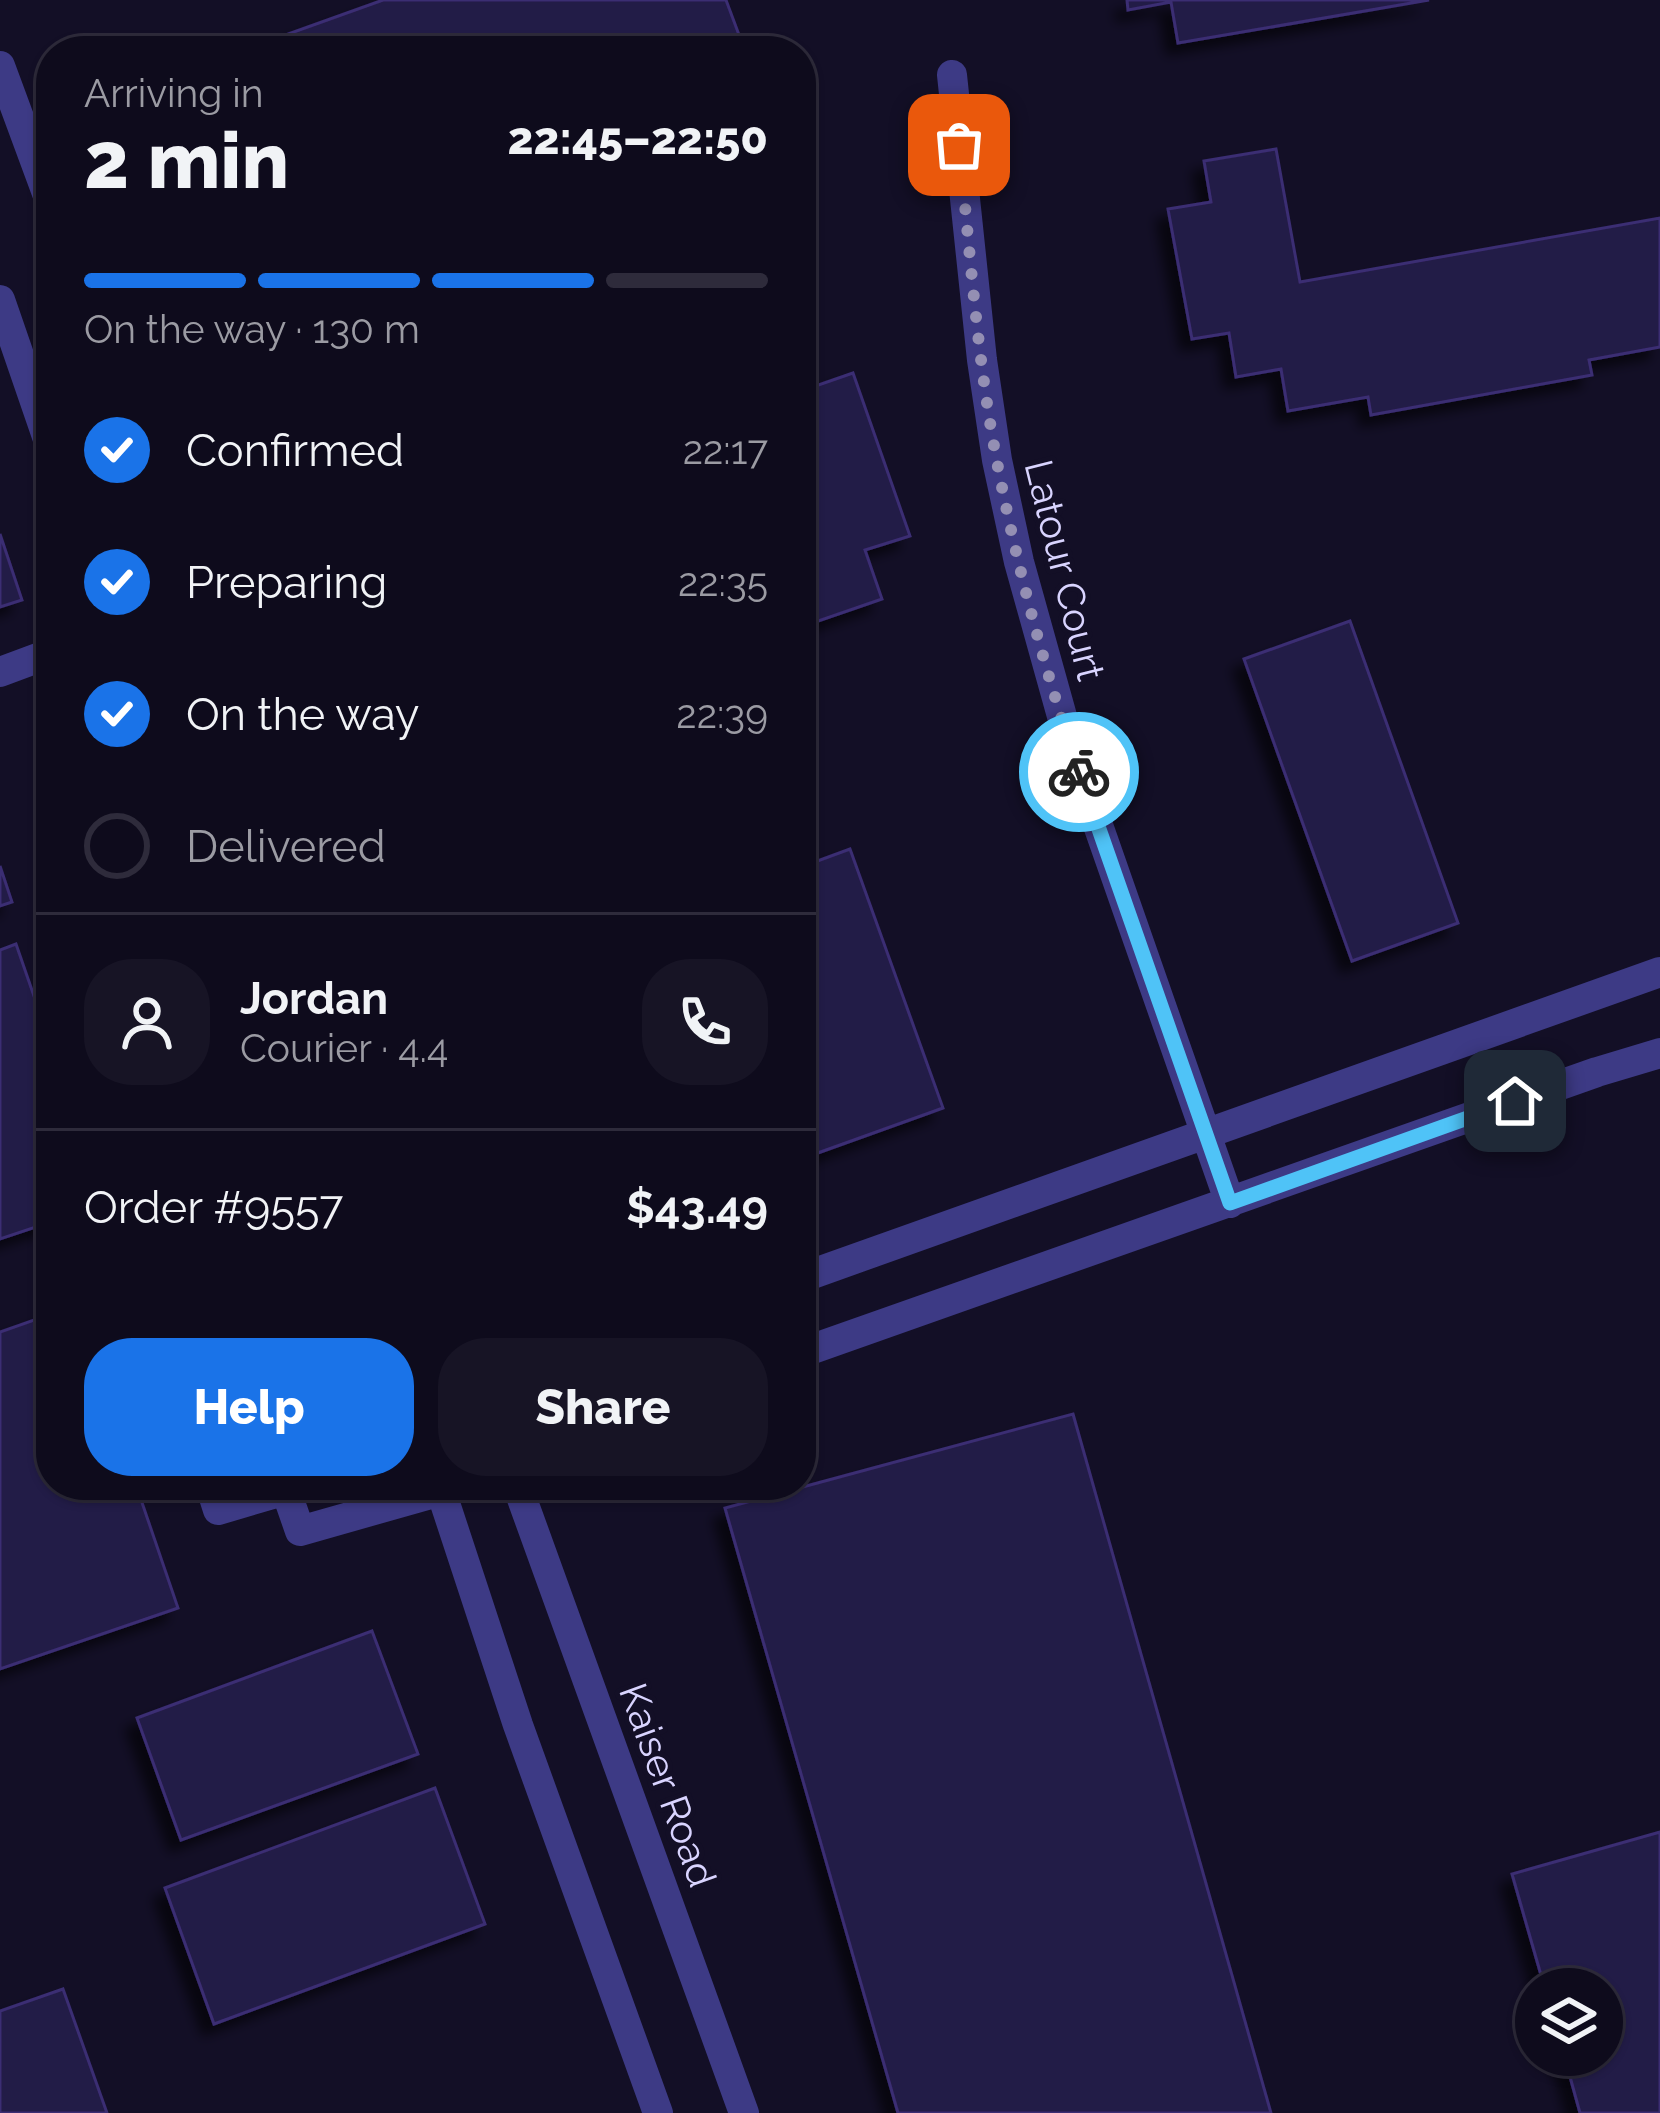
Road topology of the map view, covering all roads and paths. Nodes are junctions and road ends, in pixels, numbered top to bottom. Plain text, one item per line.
1 (0, 66) edge
2 (952, 75) dead end
3 (36, 163) edge
4 (0, 300) edge
5 (36, 404) edge
6 (36, 659) edge
7 (0, 672) edge
8 (1660, 972) edge
9 (1660, 1053) edge
10 (1203, 1132) junction
11 (1230, 1203) junction
12 (816, 1273) edge
13 (816, 1348) edge
14 (215, 1500) edge
15 (248, 1500) edge
16 (289, 1500) edge
17 (401, 1500) edge
18 (444, 1500) edge
19 (522, 1500) edge
20 (658, 2113) edge
21 (744, 2113) edge

1 - 3 street
2 - 10 street, Latour Court
4 - 5 street
6 - 7 street
8 - 10 street
9 - 11 street
10 - 11 street, Latour Court
10 - 12 street
11 - 13 street
14 - 15 street
16 - 17 street
18 - 20 street
19 - 21 street, Kaiser Road

